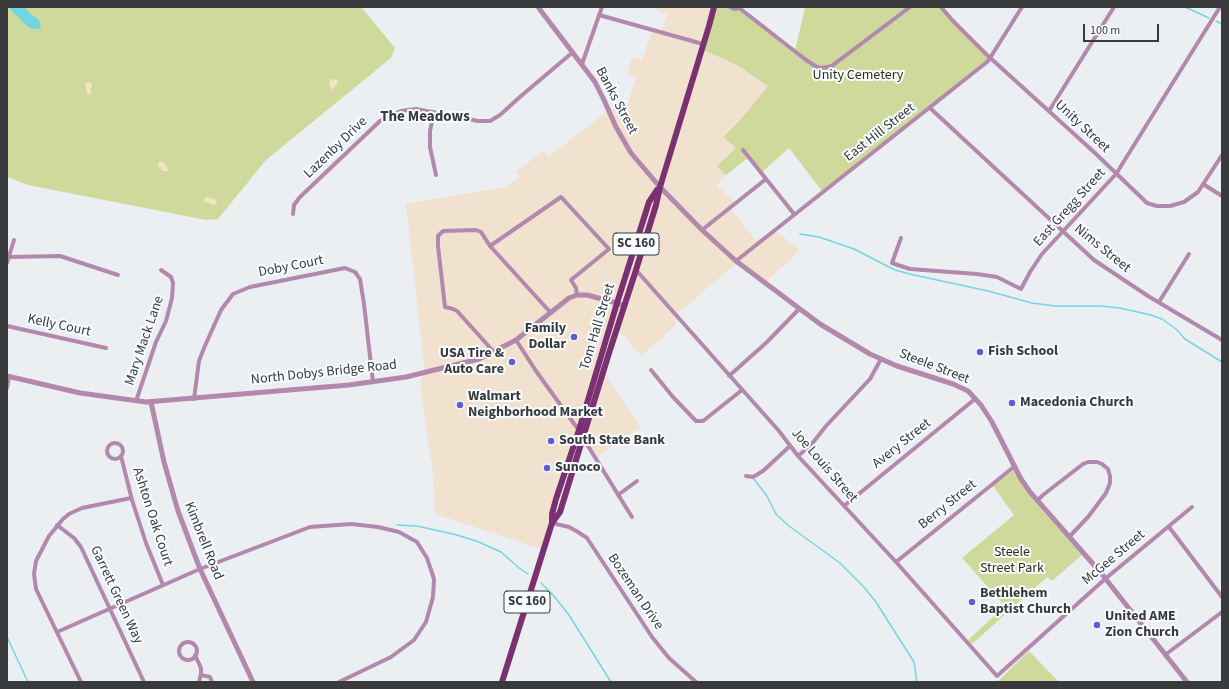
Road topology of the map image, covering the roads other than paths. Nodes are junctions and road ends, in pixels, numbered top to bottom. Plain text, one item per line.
1 (538, 7) edge
2 (602, 7) edge
3 (714, 7) edge
4 (730, 7) edge
5 (910, 7) edge
6 (940, 7) edge
7 (1022, 7) edge
8 (1114, 7) edge
9 (1220, 7) edge
10 (739, 8) edge
11 (599, 16) junction
12 (703, 44) junction
13 (573, 52) junction
14 (990, 58) junction
15 (582, 64) junction
16 (930, 108) junction
17 (1049, 111) junction
18 (434, 112) junction
19 (743, 150) dead end
20 (1222, 155) edge
21 (1116, 174) junction
22 (436, 175) dead end
23 (766, 179) junction
24 (1203, 184) junction
25 (660, 187) junction
26 (1222, 196) edge
27 (293, 214) dead end
28 (794, 214) junction
29 (702, 230) junction
30 (1063, 231) junction
31 (901, 238) dead end
32 (14, 240) dead end
33 (490, 246) junction
34 (1189, 254) dead end
35 (9, 257) junction
36 (736, 261) junction
37 (7, 263) edge
38 (160, 270) dead end
39 (636, 270) junction
40 (118, 275) dead end
41 (578, 295) junction
42 (1159, 302) junction
43 (617, 303) junction
44 (624, 306) junction
45 (799, 309) junction
46 (551, 313) junction
47 (7, 326) edge
48 (516, 340) junction
49 (1222, 340) edge
50 (106, 348) dead end
51 (494, 352) junction
52 (881, 359) junction
53 (652, 370) dead end
54 (8, 376) edge
55 (729, 376) junction
56 (373, 382) junction
57 (7, 388) edge
58 (742, 390) junction
59 (194, 399) junction
60 (975, 399) junction
61 (136, 401) junction
62 (151, 402) junction
63 (579, 430) junction
64 (583, 437) junction
65 (790, 446) junction
66 (121, 456) junction
67 (798, 456) junction
68 (1014, 466) junction
69 (746, 476) dead end
70 (637, 482) dead end
71 (618, 495) junction
72 (132, 498) junction
73 (1037, 501) junction
74 (844, 506) junction
75 (1192, 507) dead end
76 (632, 517) dead end
77 (552, 523) junction
78 (57, 525) junction
79 (1169, 527) junction
80 (1069, 537) junction
81 (896, 562) junction
82 (200, 569) junction
83 (1105, 579) junction
84 (163, 585) junction
85 (1222, 597) edge
86 (110, 608) junction
87 (1222, 612) edge
88 (57, 632) junction
89 (195, 655) junction
90 (1165, 655) junction
91 (201, 675) junction
92 (997, 676) joint
93 (81, 682) edge
94 (144, 682) edge
95 (199, 682) edge
96 (212, 682) edge
97 (253, 682) edge
98 (339, 682) edge
99 (502, 682) edge
100 (696, 682) edge
101 (1187, 682) edge

1 - 13 street, Banks Street
2 - 11 street
3 - 12 main road, Tom Hall Street / SC 160
4 - 10 street
5 - 10 street
6 - 14 street, Unity Street
7 - 14 street, East Hill Street
8 - 17 street
9 - 21 street, East Gregg Street
11 - 12 street
11 - 15 street
12 - 25 main road, Tom Hall Street / SC 160
13 - 15 street, Banks Street
13 - 18 street, Lazenby Drive
14 - 16 street, East Hill Street
14 - 17 street, Unity Street
15 - 25 street, Banks Street
16 - 28 street, East Hill Street
16 - 30 street, Nims Street
17 - 21 street, Unity Street
18 - 22 street
18 - 27 street, Lazenby Drive
19 - 23 street
20 - 24 street, Unity Street
21 - 24 street, Unity Street
21 - 30 street, East Gregg Street
23 - 28 street
23 - 29 street
24 - 26 street
25 - 29 street, Steele Street
25 - 39 main road, Tom Hall Street / SC 160
25 - 43 main road, Tom Hall Street / SC 160
28 - 36 street, East Hill Street
29 - 36 street, Steele Street
30 - 31 street, East Gregg Street
30 - 42 street, Nims Street
32 - 35 street
33 - 41 street
33 - 46 street
33 - 51 street
34 - 42 street
35 - 37 street
35 - 40 street
36 - 45 street, Steele Street
38 - 61 street, Mary Mack Lane
39 - 44 main road, Tom Hall Street / SC 160
39 - 55 street, Joe Louis Street
41 - 43 street
41 - 46 street, North Dobys Bridge Road
42 - 49 street, Nims Street
43 - 44 street
43 - 63 main road, Tom Hall Street / SC 160
44 - 64 main road, Tom Hall Street / SC 160
45 - 52 street, Steele Street
45 - 55 street
46 - 48 street, North Dobys Bridge Road
47 - 50 street, Kelly Court
48 - 51 street, North Dobys Bridge Road
48 - 63 street
51 - 56 street, North Dobys Bridge Road
52 - 60 street, Steele Street
52 - 67 street
53 - 58 street
54 - 57 street
54 - 61 street, North Dobys Bridge Road
55 - 58 street, Joe Louis Street
56 - 59 street, North Dobys Bridge Road
56 - 59 street, Doby Court
58 - 65 street, Joe Louis Street
59 - 62 street, North Dobys Bridge Road
60 - 68 street, Steele Street
60 - 74 street, Avery Street
61 - 62 street, North Dobys Bridge Road
62 - 82 street, Kimbrell Road
63 - 64 street
63 - 77 main road, Tom Hall Street / SC 160
64 - 71 street
64 - 77 main road, Tom Hall Street / SC 160
65 - 67 street, Joe Louis Street
65 - 69 street
66 - 66 street, Ashton Oak Court
66 - 72 street, Ashton Oak Court
67 - 74 street, Joe Louis Street
68 - 73 street, Steele Street
68 - 81 street, Berry Street
70 - 71 street
71 - 76 street
72 - 78 street
72 - 84 street, Ashton Oak Court
73 - 80 street, Steele Street
73 - 80 street
74 - 81 street, Joe Louis Street
75 - 79 street, McGee Street
77 - 99 main road, Tom Hall Street / SC 160
77 - 100 street, Bozeman Drive
78 - 86 street, Garrett Green Way
78 - 88 street
79 - 83 street, McGee Street
79 - 85 street
80 - 83 street, Steele Street
81 - 92 street, Joe Louis Street
82 - 84 street
82 - 97 street, Kimbrell Road
82 - 98 street
83 - 90 street, Steele Street
83 - 92 street, McGee Street
84 - 86 street
86 - 88 street
86 - 94 street, Garrett Green Way
87 - 90 street
88 - 93 street
89 - 89 street
89 - 91 street
90 - 101 street, Steele Street
91 - 95 street
91 - 96 street

